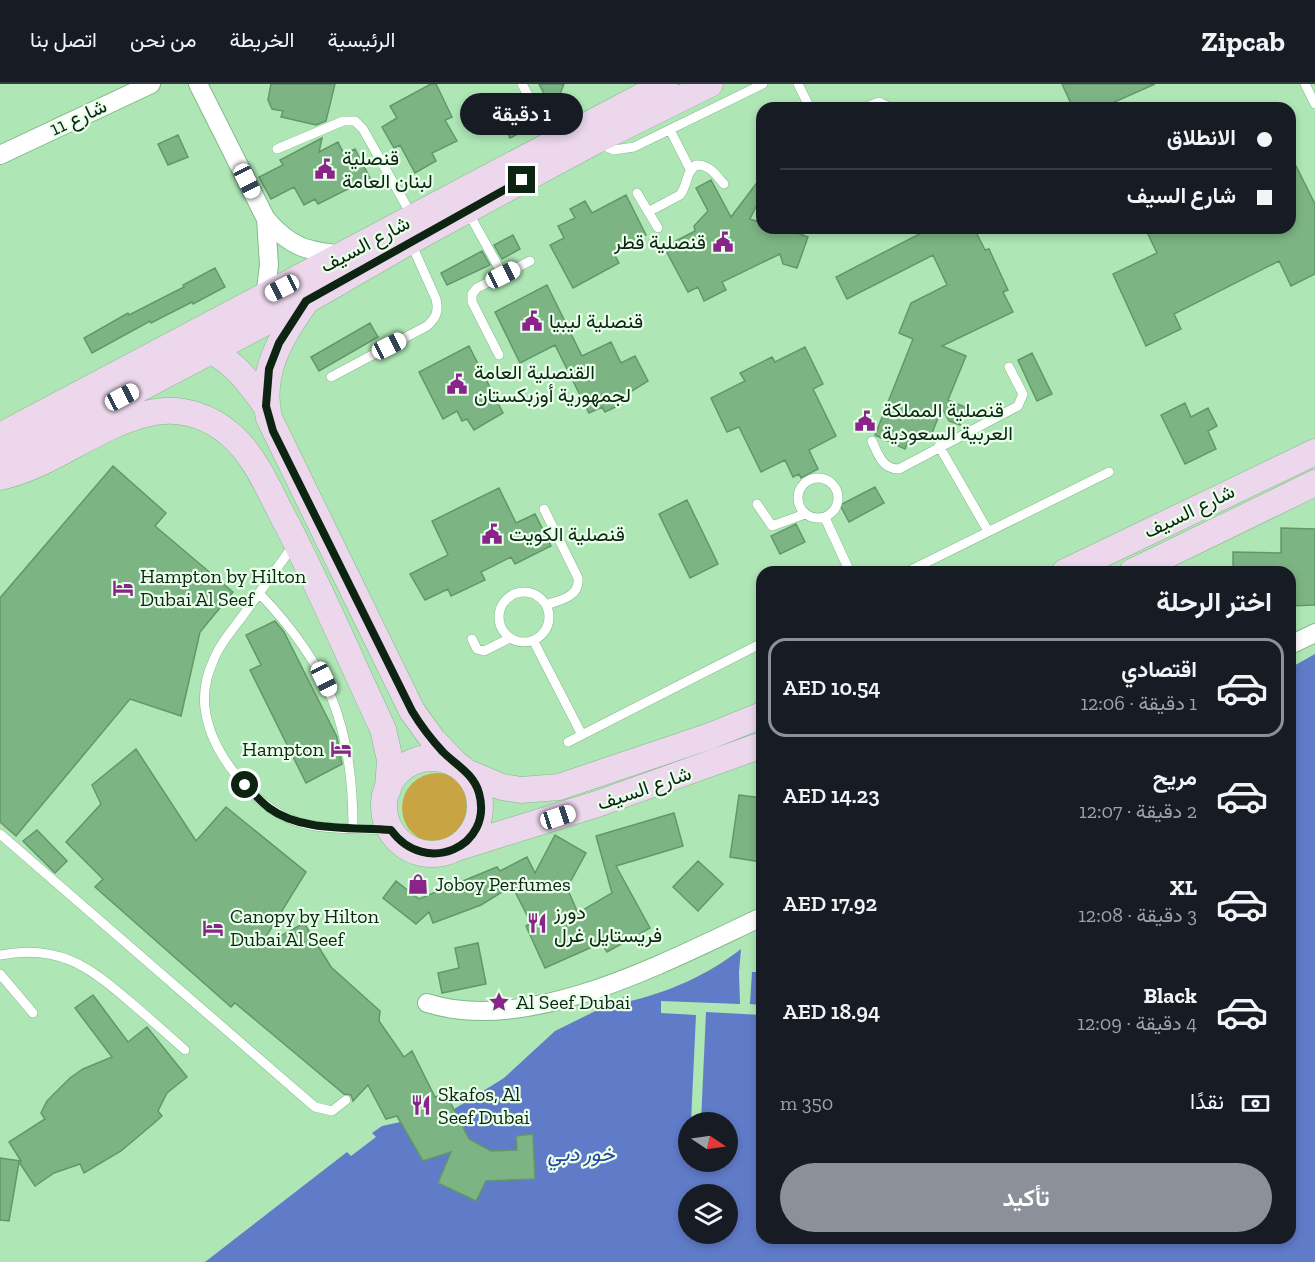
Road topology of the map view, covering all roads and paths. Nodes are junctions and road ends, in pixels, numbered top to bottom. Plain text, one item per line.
1 (118, 84) edge
2 (151, 84) edge
3 (198, 84) edge
4 (522, 84) edge
5 (763, 84) edge
6 (798, 84) edge
7 (1305, 84) edge
8 (685, 88) edge
9 (807, 102) edge
10 (1315, 105) edge
11 (670, 130) junction
12 (38, 136) junction
13 (595, 141) junction
14 (554, 143) junction
15 (277, 149) dead end
16 (0, 155) edge
17 (690, 169) junction
18 (724, 184) dead end
19 (638, 193) dead end
20 (467, 210) junction
21 (648, 212) junction
22 (266, 219) junction
23 (658, 228) dead end
24 (412, 230) junction
25 (344, 255) junction
26 (530, 261) dead end
27 (503, 275) junction
28 (265, 297) junction
29 (306, 301) junction
30 (178, 341) junction
31 (211, 350) junction
32 (499, 355) dead end
33 (1009, 367) dead end
34 (331, 376) dead end
35 (266, 406) junction
36 (0, 436) edge
37 (872, 441) dead end
38 (939, 446) junction
39 (1315, 452) edge
40 (0, 462) edge
41 (1109, 471) dead end
42 (0, 477) edge
43 (1315, 483) edge
44 (757, 504) dead end
45 (544, 509) dead end
46 (805, 514) junction
47 (825, 518) junction
48 (988, 531) junction
49 (296, 541) junction
50 (847, 566) edge
51 (919, 566) edge
52 (1078, 566) edge
53 (1144, 566) edge
54 (259, 593) junction
55 (546, 605) junction
56 (1315, 633) edge
57 (510, 638) junction
58 (472, 639) dead end
59 (533, 640) junction
60 (1296, 642) edge
61 (756, 646) edge
62 (756, 717) edge
63 (582, 735) junction
64 (568, 742) dead end
65 (756, 747) edge
66 (462, 768) junction
67 (388, 789) junction
68 (353, 828) junction
69 (391, 830) junction
70 (0, 834) edge
71 (456, 848) junction
72 (756, 920) edge
73 (0, 955) edge
74 (0, 974) edge
75 (427, 1003) dead end
76 (33, 1013) dead end
77 (185, 1050) dead end
78 (346, 1100) dead end

1 - 12 street, شارع 11
2 - 12 street, شارع 11
3 - 22 street
4 - 14 lane
5 - 11 lane
6 - 9 lane
7 - 10 lane
8 - 13 street, شارع السيف
8 - 14 street, شارع السيف
11 - 13 lane
11 - 17 lane
12 - 16 street, شارع 11
13 - 20 street, شارع السيف
14 - 24 street, شارع السيف
15 - 24 lane
17 - 18 lane
17 - 21 lane
19 - 21 lane
20 - 24 street, شارع السيف
20 - 27 lane
21 - 23 lane
22 - 25 street
22 - 28 street
24 - 25 street, شارع السيف
24 - 29 street, شارع السيف
24 - 34 lane
25 - 28 street, شارع السيف
26 - 27 lane
27 - 32 lane
28 - 30 street, شارع السيف
29 - 31 street, شارع السيف
29 - 35 street, شارع السيف
30 - 31 street
30 - 36 street, شارع السيف
31 - 35 street
31 - 40 street, شارع السيف
33 - 38 lane
35 - 66 street, شارع السيف
37 - 38 lane
38 - 48 lane
39 - 52 street, شارع السيف
41 - 48 lane
42 - 49 street
43 - 53 street, شارع السيف
44 - 46 lane
45 - 55 lane
46 - 47 lane
46 - 47 lane
47 - 50 lane
48 - 51 lane
49 - 54 lane
49 - 67 street
54 - 68 lane
54 - 68 lane
55 - 57 lane
55 - 59 lane
56 - 60 street
57 - 58 lane
57 - 59 lane
59 - 63 lane
61 - 63 lane
62 - 66 street, شارع السيف
63 - 64 lane
65 - 71 street, شارع السيف
66 - 67 street, شارع السيف
66 - 71 street, شارع السيف
67 - 69 street
68 - 69 lane
69 - 71 street, شارع السيف
70 - 78 lane
72 - 75 street
73 - 77 lane
74 - 76 lane

